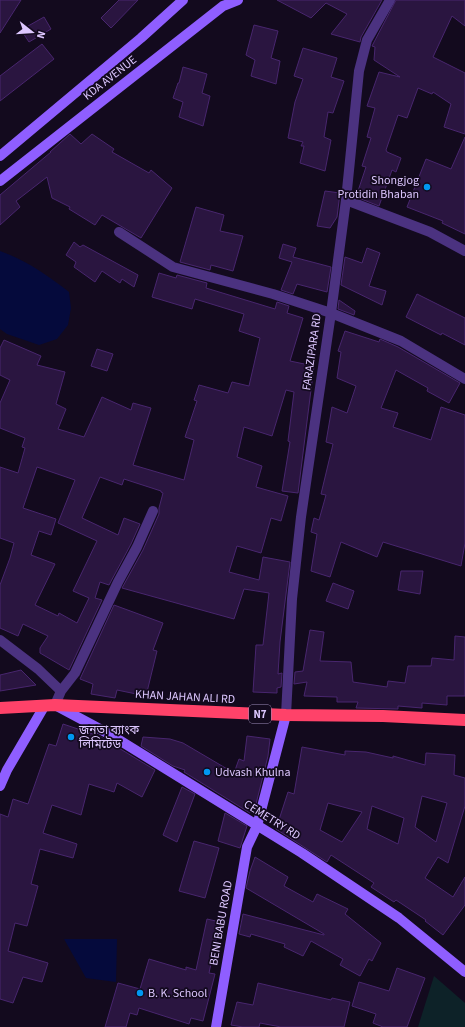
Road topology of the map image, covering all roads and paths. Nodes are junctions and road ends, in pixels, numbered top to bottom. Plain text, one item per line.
1 (183, 0) edge
2 (238, 0) edge
3 (390, 0) edge
4 (0, 156) edge
5 (0, 181) edge
6 (346, 200) junction
7 (119, 232) dead end
8 (465, 251) edge
9 (331, 313) junction
10 (465, 379) edge
11 (153, 512) dead end
12 (0, 640) edge
13 (61, 691) junction
14 (50, 705) junction
15 (0, 708) edge
16 (286, 715) junction
17 (465, 720) edge
18 (0, 786) edge
19 (257, 826) junction
20 (465, 972) edge
21 (216, 1027) edge

1 - 4 street, KDA AVENUE
2 - 5 street, KDA AVENUE
3 - 6 street, FARAZIPARA RD
6 - 8 street
6 - 9 street, FARAZIPARA RD
7 - 9 street
9 - 10 street
9 - 16 street, FARAZIPARA RD
11 - 13 street
12 - 13 street
13 - 14 street
14 - 15 highway, KHAN JAHAN ALI RD / N7
14 - 16 highway, KHAN JAHAN ALI RD / N7
14 - 18 street
14 - 19 street, CEMETRY RD
16 - 17 highway, KHAN JAHAN ALI RD / N7
16 - 19 street, BENI BABU ROAD
19 - 20 street, CEMETRY RD
19 - 21 street, BENI BABU ROAD

